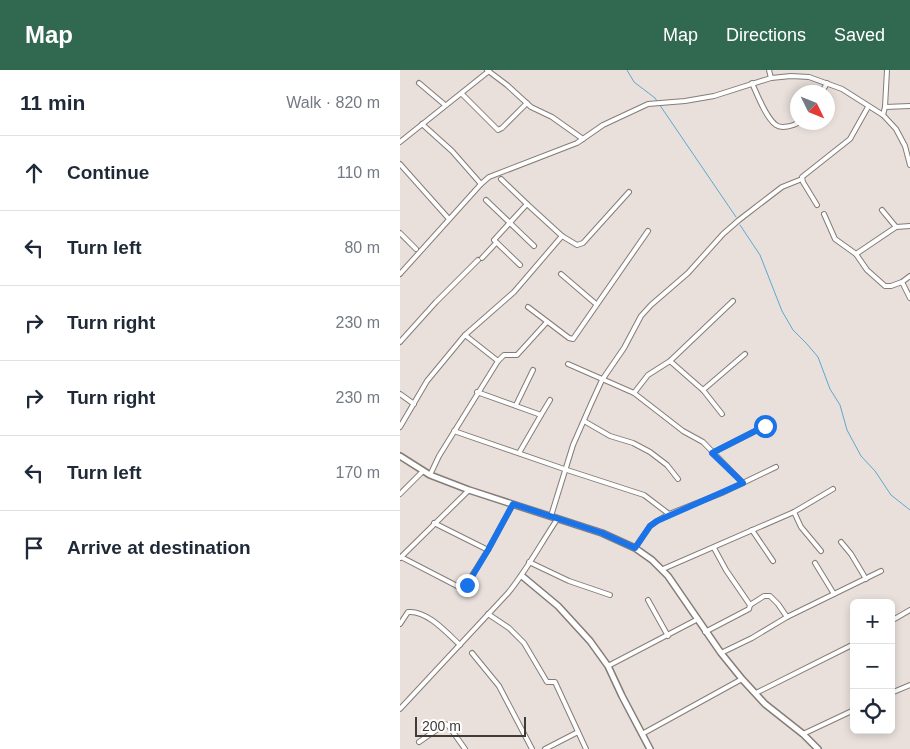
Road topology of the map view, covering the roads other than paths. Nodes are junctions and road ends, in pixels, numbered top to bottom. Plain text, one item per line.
1 (768, 70) edge
2 (810, 70) edge
3 (887, 70) edge
4 (488, 71) edge
5 (809, 77) junction
6 (771, 78) junction
7 (752, 83) junction
8 (827, 83) joint
9 (419, 84) dead end
10 (462, 94) junction
11 (527, 103) junction
12 (445, 106) junction
13 (910, 106) edge
14 (868, 107) junction
15 (886, 107) junction
16 (883, 115) junction
17 (422, 124) junction
18 (790, 125) edge
19 (583, 139) junction
20 (400, 142) edge
21 (400, 164) edge
22 (910, 166) edge
23 (502, 179) dead end
24 (802, 179) junction
25 (481, 184) junction
26 (629, 192) dead end
27 (486, 200) dead end
28 (527, 204) junction
29 (817, 205) dead end
30 (882, 210) dead end
31 (824, 214) dead end
32 (449, 219) junction
33 (510, 222) junction
34 (910, 226) edge
35 (896, 227) junction
36 (648, 231) dead end
37 (400, 233) edge
38 (562, 236) junction
39 (496, 243) junction
40 (534, 246) dead end
41 (416, 249) dead end
42 (856, 254) junction
43 (520, 265) dead end
44 (400, 274) edge
45 (561, 274) dead end
46 (910, 276) edge
47 (902, 282) junction
48 (910, 298) edge
49 (733, 300) dead end
50 (596, 304) junction
51 (528, 307) dead end
52 (547, 322) junction
53 (466, 335) junction
54 (400, 342) edge
55 (745, 354) dead end
56 (498, 360) junction
57 (670, 361) junction
58 (568, 364) dead end
59 (533, 370) dead end
60 (602, 380) junction
61 (702, 390) junction
62 (477, 392) junction
63 (634, 393) junction
64 (400, 394) edge
65 (550, 400) dead end
66 (414, 404) junction
67 (516, 405) junction
68 (722, 414) dead end
69 (541, 415) junction
70 (584, 421) junction
71 (765, 426) dead end
72 (400, 427) edge
73 (454, 431) junction
74 (519, 453) junction
75 (712, 453) junction
76 (400, 456) edge
77 (776, 467) dead end
78 (566, 470) junction
79 (423, 471) junction
80 (430, 475) junction
81 (678, 479) dead end
82 (743, 483) junction
83 (833, 489) dead end
84 (469, 490) junction
85 (400, 494) edge
86 (513, 504) junction
87 (794, 512) junction
88 (670, 514) junction
89 (551, 516) junction
90 (558, 518) junction
91 (434, 523) junction
92 (752, 530) junction
93 (842, 542) dead end
94 (635, 548) junction
95 (714, 548) junction
96 (488, 550) junction
97 (820, 551) dead end
98 (400, 557) edge
99 (773, 561) dead end
100 (529, 562) junction
101 (815, 563) dead end
102 (663, 569) junction
103 (882, 571) dead end
104 (522, 576) junction
105 (866, 579) junction
106 (834, 594) junction
107 (610, 595) dead end
108 (648, 600) dead end
109 (750, 606) junction
110 (910, 610) edge
111 (488, 614) junction
112 (787, 617) junction
113 (698, 619) junction
114 (895, 619) edge
115 (400, 624) edge
116 (706, 632) junction
117 (668, 636) junction
118 (460, 645) junction
119 (850, 646) edge
120 (472, 653) dead end
121 (721, 654) junction
122 (608, 666) junction
123 (742, 679) junction
124 (910, 685) edge
125 (895, 691) edge
126 (756, 693) junction
127 (400, 709) edge
128 (850, 712) edge
129 (578, 732) junction
130 (642, 734) junction
131 (803, 734) junction
132 (419, 742) dead end
133 (461, 745) junction
134 (455, 749) edge
135 (465, 749) edge
136 (532, 749) edge
137 (545, 749) edge
138 (586, 749) edge
139 (650, 749) edge
140 (818, 749) edge

1 - 6 street
2 - 5 street
3 - 15 street
4 - 10 street
4 - 11 street
5 - 6 street
5 - 8 street
6 - 7 street
7 - 18 street
7 - 19 street
8 - 14 street
9 - 12 street
10 - 11 street
10 - 12 street
11 - 19 street
12 - 17 street
13 - 15 street
14 - 16 street
14 - 24 street
15 - 16 street
16 - 22 street
17 - 20 street
17 - 25 street
19 - 25 street
21 - 32 street
23 - 28 street
24 - 29 street
24 - 60 street
25 - 32 street
26 - 38 street
27 - 33 street
28 - 33 street
28 - 38 street
30 - 35 street
31 - 42 street
32 - 44 street
33 - 39 street
33 - 40 street
34 - 35 street
35 - 42 street
36 - 50 street
37 - 41 street
38 - 53 street
39 - 43 street
39 - 54 street
42 - 47 street
45 - 50 street
46 - 47 street
47 - 48 street
49 - 57 street
50 - 52 street
51 - 52 street
52 - 56 street
53 - 56 street
53 - 66 street
55 - 61 street
56 - 62 street
57 - 61 street
57 - 63 street
58 - 60 street
59 - 67 street
60 - 63 street
60 - 70 street
61 - 68 street
62 - 67 street
62 - 73 street
63 - 75 street
64 - 66 street
65 - 69 street
66 - 72 street
67 - 69 street
69 - 74 street
70 - 78 street
70 - 81 street
71 - 75 street
73 - 74 street
73 - 80 street
74 - 78 street
75 - 82 street
76 - 79 street
77 - 82 street
78 - 88 street
78 - 89 street
79 - 80 street
79 - 85 street
80 - 84 street
82 - 88 street
83 - 87 street
84 - 86 street
84 - 91 street
86 - 89 street
86 - 96 street
87 - 92 street
87 - 97 street
88 - 94 street
89 - 90 street
90 - 94 street
90 - 100 street
91 - 96 street
91 - 98 street
92 - 95 street
92 - 99 street
93 - 105 street
94 - 102 street
95 - 102 street
95 - 109 street
96 - 98 street
100 - 104 street
100 - 107 street
101 - 106 street
102 - 113 street
103 - 105 street
104 - 111 street
104 - 122 street
105 - 106 street
106 - 112 street
108 - 117 street
109 - 112 street
109 - 116 street
110 - 114 street
111 - 118 street
111 - 129 street
112 - 121 street
113 - 116 street
113 - 117 street
115 - 118 street
116 - 121 street
117 - 122 street
118 - 127 street
119 - 126 street
120 - 136 street
121 - 123 street
122 - 130 street
123 - 126 street
123 - 130 street
124 - 125 street
126 - 131 street
128 - 131 street
129 - 137 street
129 - 138 street
130 - 139 street
131 - 140 street
132 - 133 street
133 - 134 street
133 - 135 street

